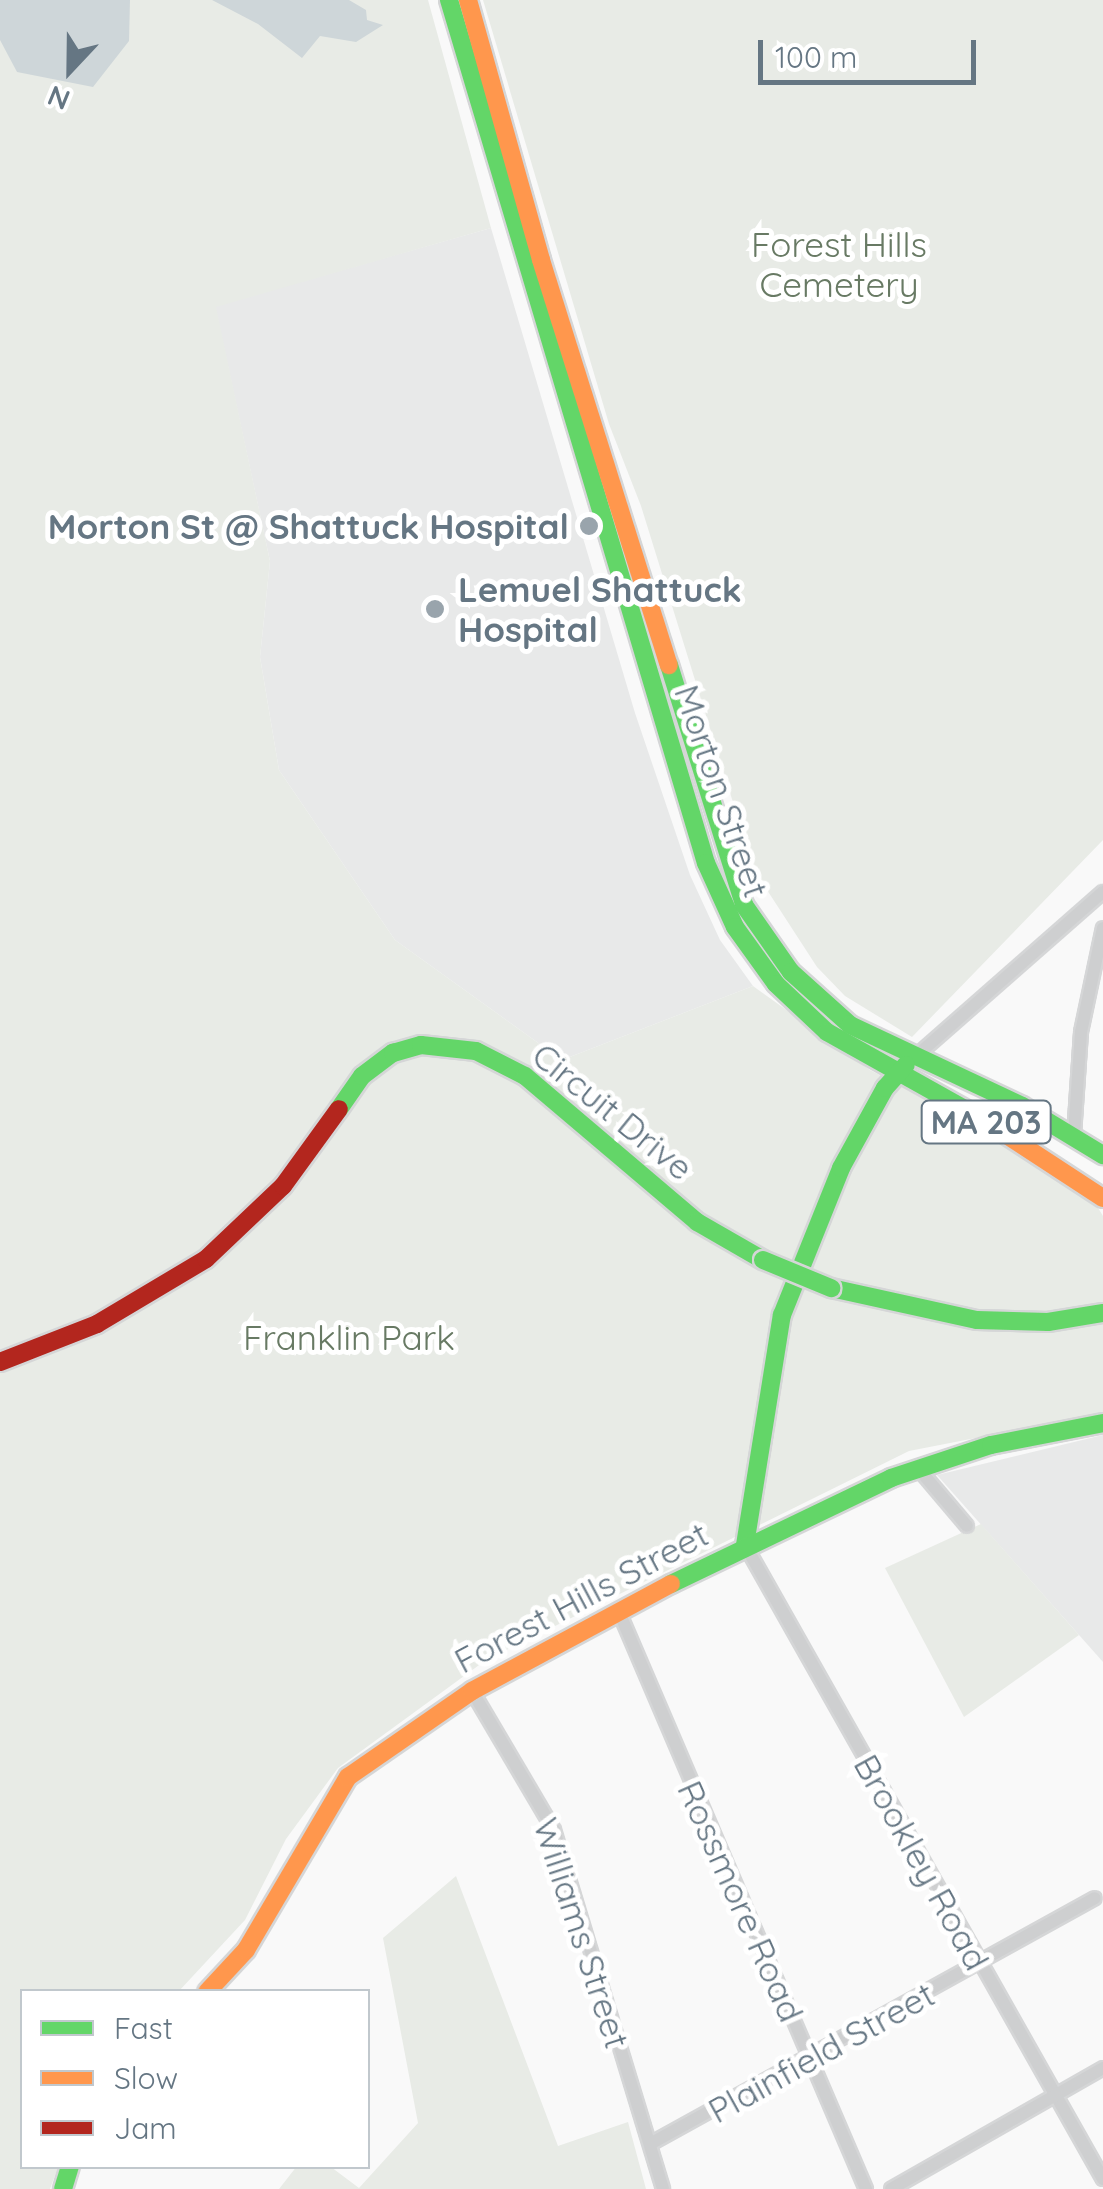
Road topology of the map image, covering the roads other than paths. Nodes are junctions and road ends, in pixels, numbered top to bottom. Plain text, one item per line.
1 (449, 0) edge
2 (468, 0) edge
3 (1103, 892) edge
4 (1103, 928) edge
5 (913, 1059) junction
6 (896, 1074) junction
7 (1074, 1135) junction
8 (1103, 1156) edge
9 (1103, 1198) edge
10 (1103, 1313) edge
11 (0, 1362) edge
12 (1103, 1424) edge
13 (917, 1467) junction
14 (967, 1526) dead end
15 (744, 1544) junction
16 (619, 1612) junction
17 (472, 1691) junction
18 (1094, 1898) dead end
19 (979, 1963) junction
20 (211, 1989) edge
21 (810, 2057) junction
22 (1103, 2068) edge
23 (1055, 2097) junction
24 (650, 2144) junction
25 (1101, 2171) edge
26 (663, 2189) edge
27 (866, 2189) edge
28 (891, 2189) edge

1 - 6 main road, Morton Street / MA 203
2 - 5 main road, Morton Street / MA 203
3 - 5 street
4 - 7 street
5 - 6 main road
5 - 7 main road, Morton Street / MA 203
6 - 9 main road, Morton Street / MA 203
6 - 15 main road
7 - 8 main road, Morton Street / MA 203
10 - 11 main road, Circuit Drive, bridge
12 - 13 main road, Forest Hills Street
13 - 14 street
13 - 15 main road, Forest Hills Street
15 - 16 main road, Forest Hills Street
15 - 19 street, Brookley Road
16 - 17 main road, Forest Hills Street
16 - 21 street, Rossmore Road
17 - 20 main road, Forest Hills Street
17 - 24 street, Williams Street
18 - 19 street, Plainfield Street
19 - 21 street, Plainfield Street
19 - 23 street, Brookley Road
21 - 24 street, Plainfield Street
21 - 27 street, Rossmore Road
22 - 23 street
23 - 25 street, Brookley Road
23 - 28 street
24 - 26 street, Williams Street

